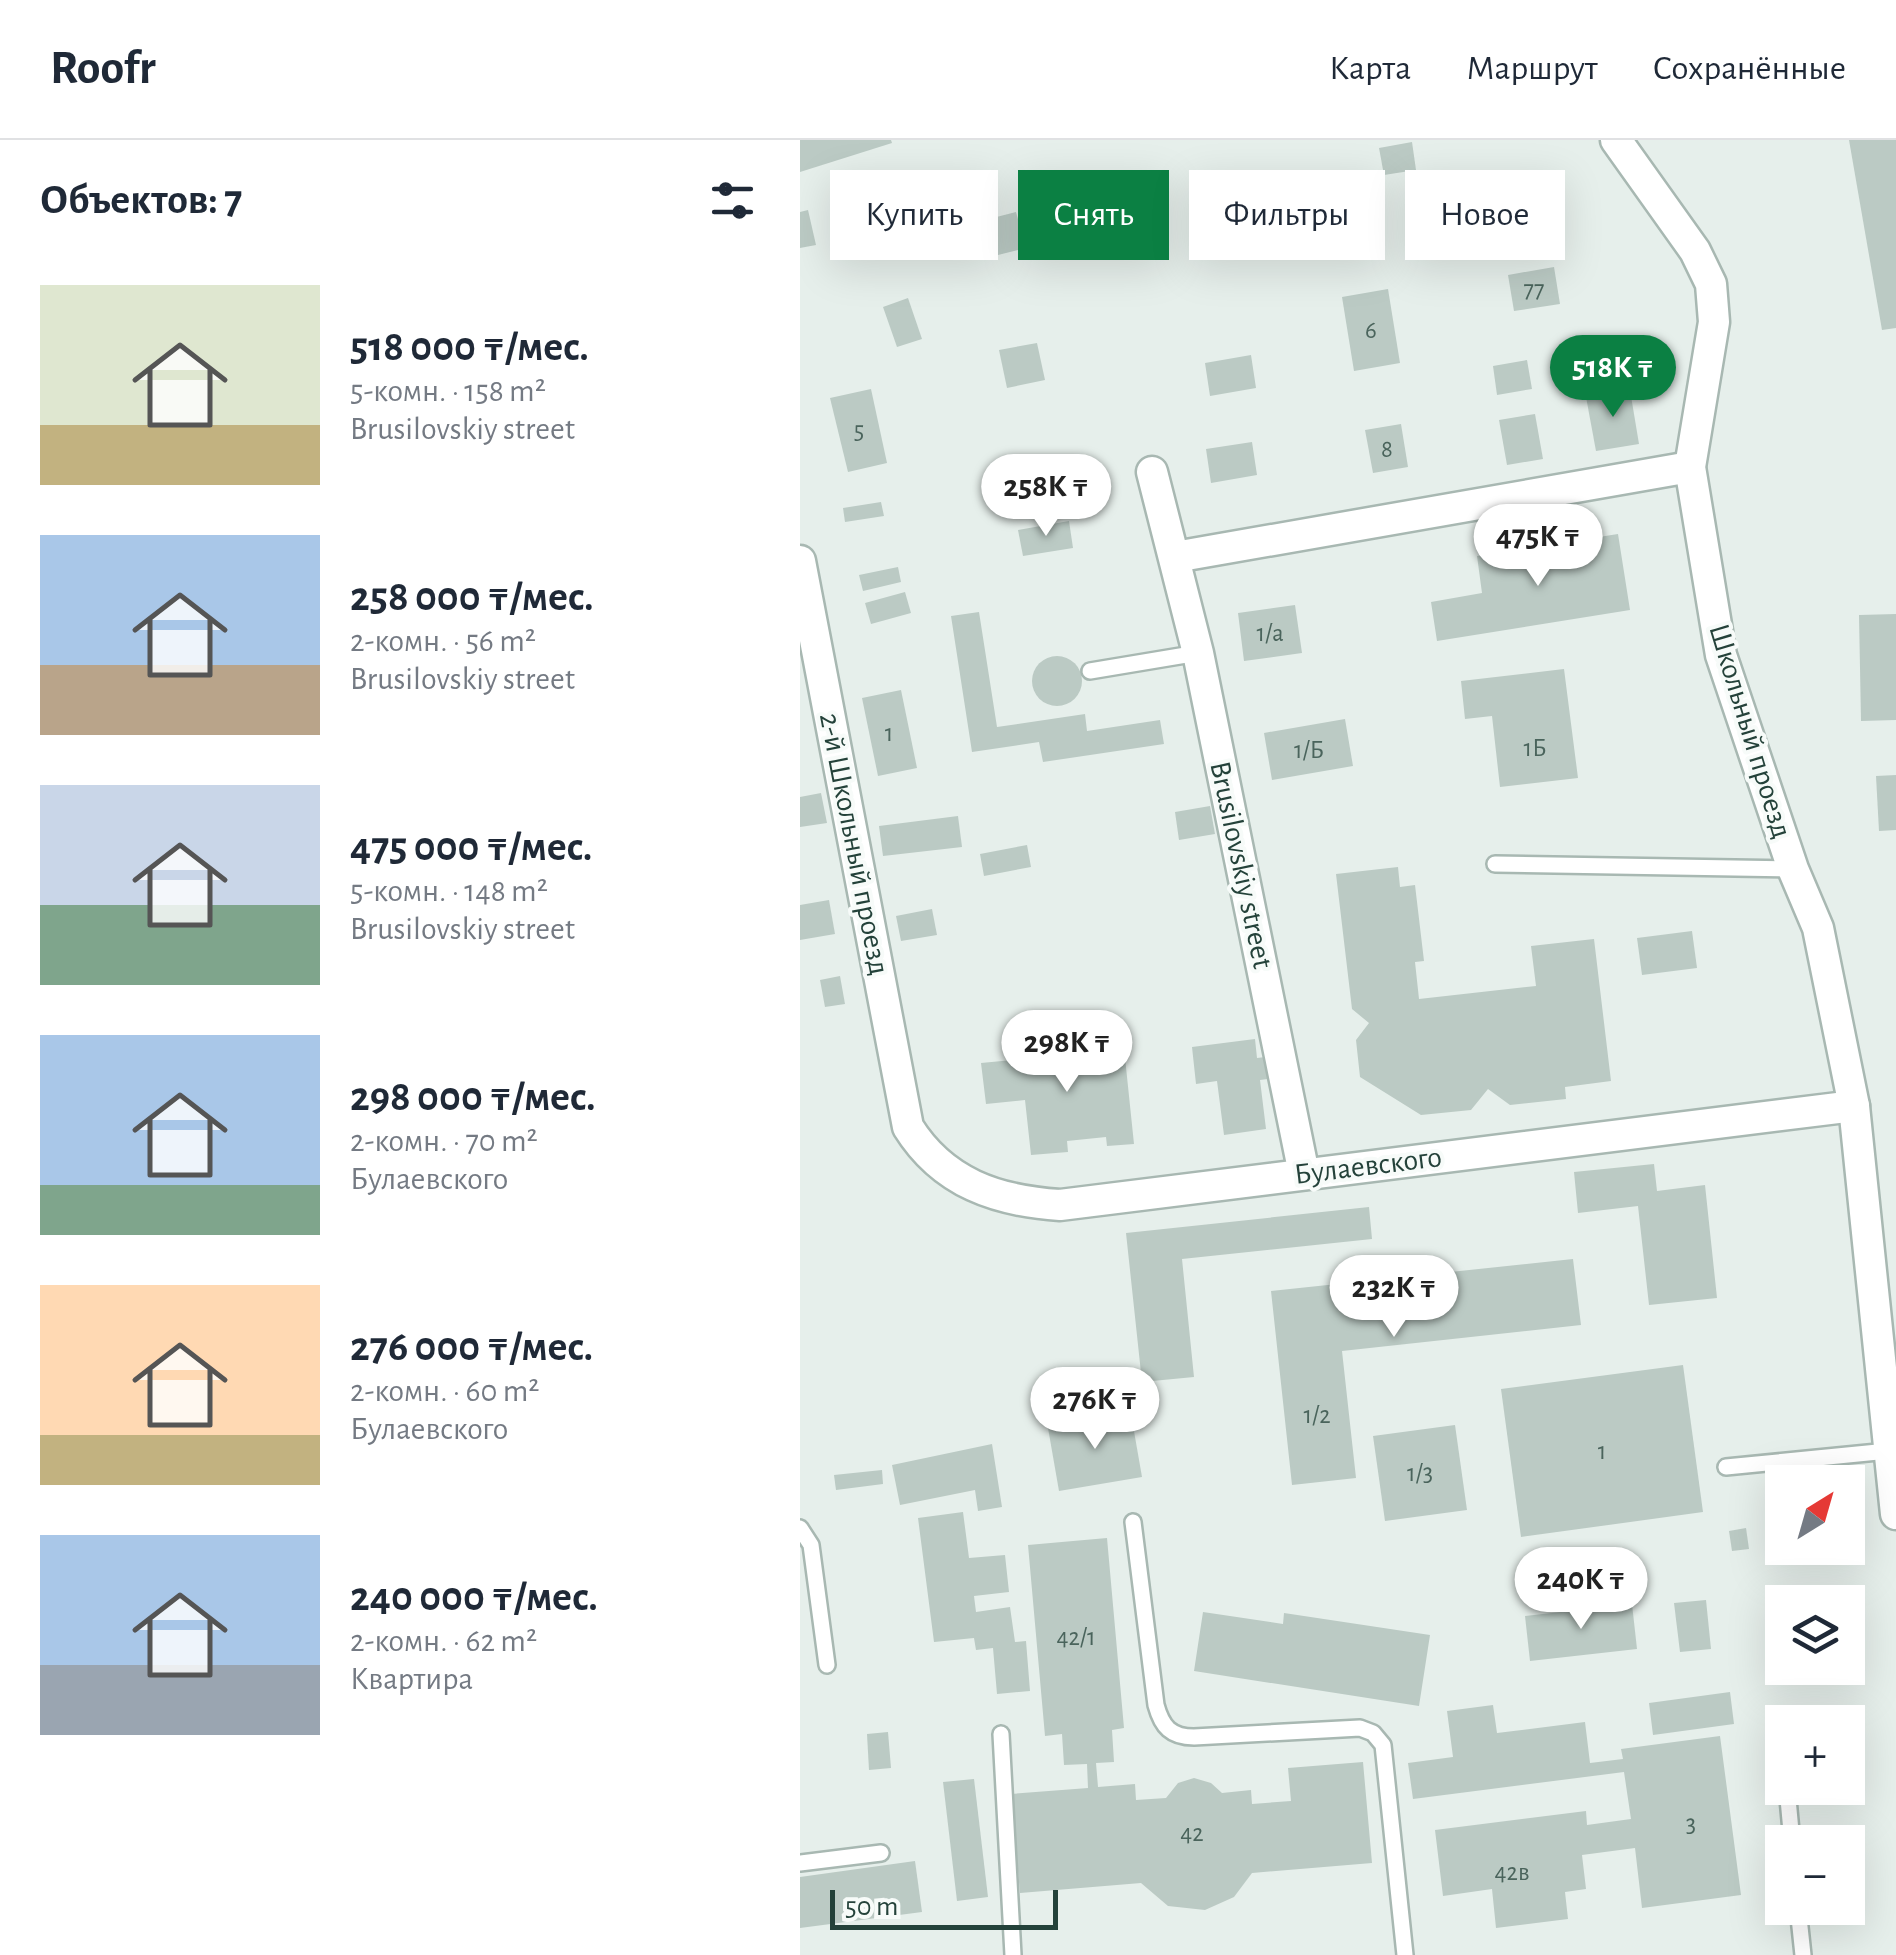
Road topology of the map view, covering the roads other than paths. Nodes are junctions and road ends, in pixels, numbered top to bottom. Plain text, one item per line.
1 (1616, 140) edge
2 (1690, 467) junction
3 (1152, 472) dead end
4 (1175, 556) junction
5 (800, 561) edge
6 (1198, 654) junction
7 (1090, 672) dead end
8 (1495, 864) dead end
9 (1793, 869) junction
10 (1854, 1106) junction
11 (908, 1126) joint
12 (1304, 1174) junction
13 (1888, 1451) junction
14 (1726, 1467) dead end
15 (1896, 1514) edge
16 (1133, 1522) dead end
17 (800, 1528) edge
18 (826, 1665) dead end
19 (1001, 1734) dead end
20 (880, 1854) dead end
21 (800, 1864) edge
22 (1799, 1925) edge
23 (1012, 1955) edge
24 (1404, 1955) edge
25 (1802, 1955) edge

1 - 2 street, Школьный проезд
2 - 4 street
2 - 9 street, Школьный проезд
3 - 4 street, Brusilovskiy street
4 - 6 street, Brusilovskiy street
5 - 11 street, 2-й Школьный проезд
6 - 7 lane
6 - 12 street, Brusilovskiy street
8 - 9 lane
9 - 10 street, Школьный проезд
10 - 12 street, Булаевского
10 - 13 street
11 - 12 street, Булаевского
13 - 14 lane
13 - 15 street
16 - 24 lane
17 - 18 lane
19 - 23 lane
20 - 21 lane
22 - 25 lane

